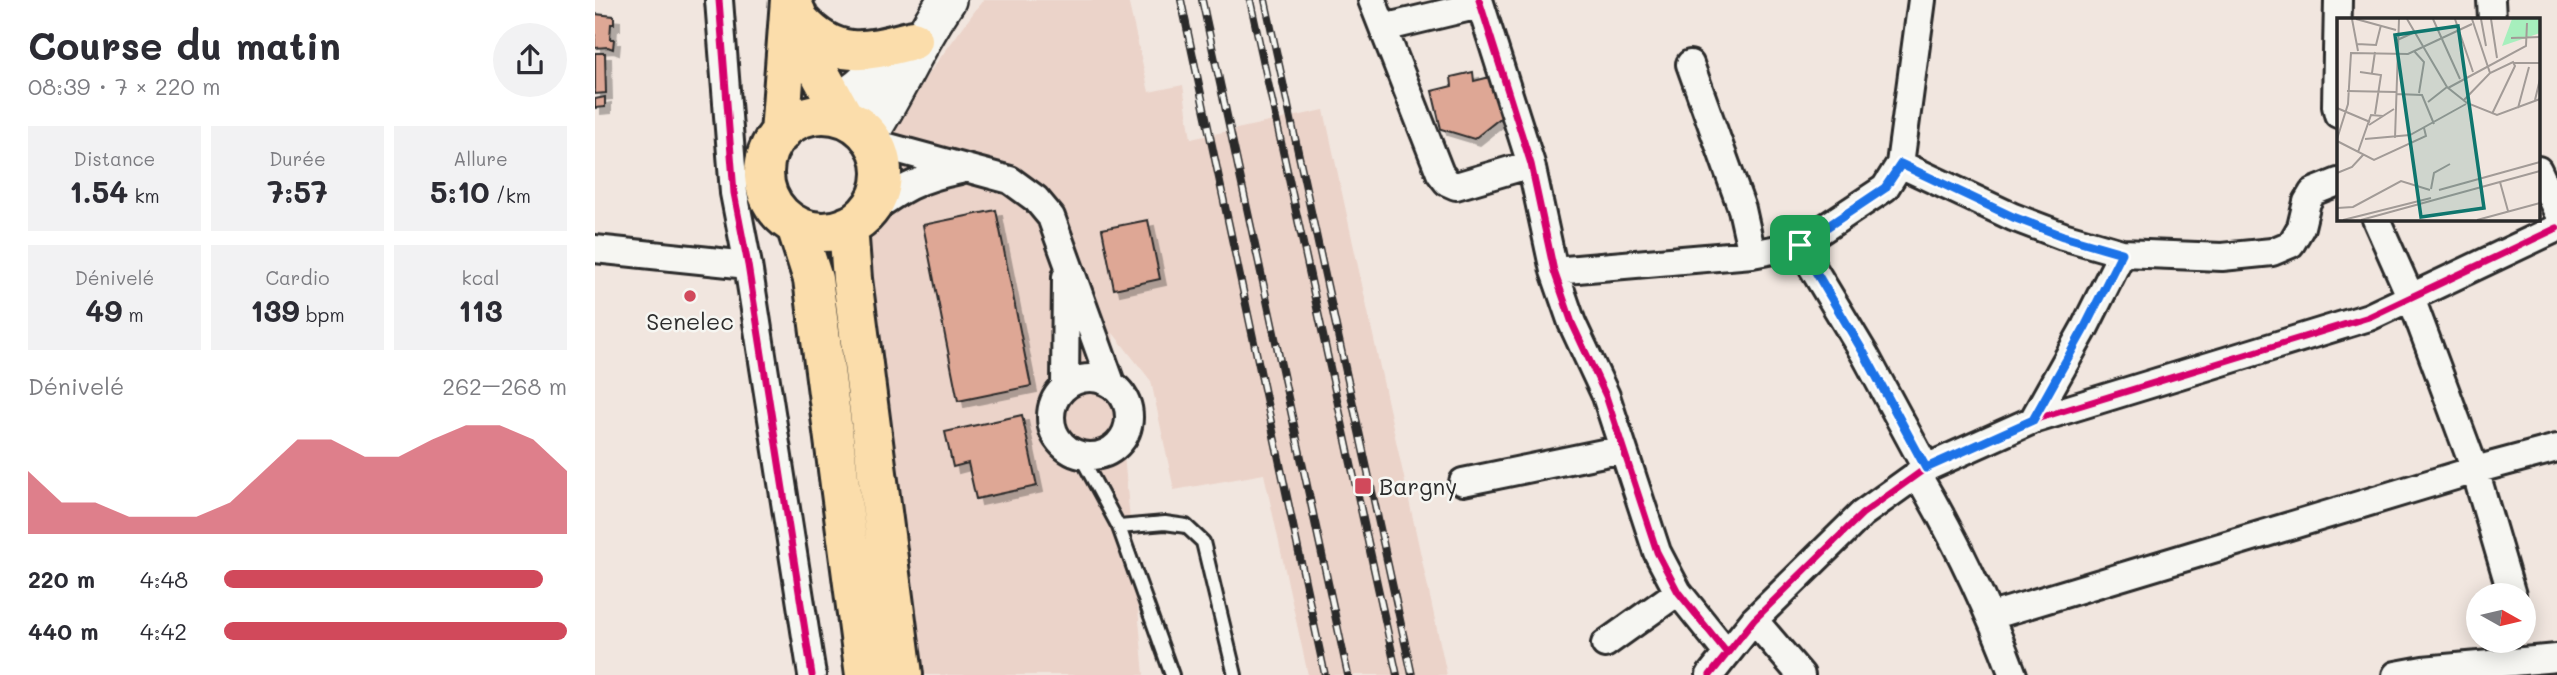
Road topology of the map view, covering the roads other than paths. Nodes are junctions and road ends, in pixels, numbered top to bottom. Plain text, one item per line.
1 (719, 0) edge
2 (1372, 0) edge
3 (1922, 0) edge
4 (2338, 0) edge
5 (2491, 0) edge
6 (1479, 2) edge
7 (794, 7) edge
8 (2338, 18) edge
9 (2492, 18) edge
10 (930, 22) edge
11 (1383, 28) junction
12 (2337, 53) edge
13 (1690, 64) dead end
14 (2337, 110) edge
15 (849, 123) junction
16 (780, 134) junction
17 (1531, 164) junction
18 (1901, 164) junction
19 (965, 169) junction
20 (2539, 172) edge
21 (2337, 182) edge
22 (2557, 211) edge
23 (857, 220) junction
24 (2376, 220) edge
25 (796, 226) junction
26 (2557, 228) edge
27 (1800, 245) junction
28 (595, 249) edge
29 (2122, 253) junction
30 (1752, 254) junction
31 (1066, 261) junction
32 (748, 265) junction
33 (1554, 271) junction
34 (2411, 299) junction
35 (1111, 383) junction
36 (1065, 386) junction
37 (2033, 420) junction
38 (1623, 449) junction
39 (2557, 449) edge
40 (1080, 456) junction
41 (2475, 470) junction
42 (1921, 471) junction
43 (1462, 482) dead end
44 (1119, 527) junction
45 (2508, 583) edge
46 (1678, 592) junction
47 (1991, 616) junction
48 (1754, 620) junction
49 (1605, 644) dead end
50 (1727, 653) junction
51 (2529, 656) edge
52 (2557, 658) edge
53 (812, 675) edge
54 (865, 675) edge
55 (903, 675) edge
56 (1171, 675) edge
57 (1235, 675) edge
58 (1710, 675) edge
59 (1801, 675) edge
60 (2013, 675) edge
61 (2396, 675) edge

1 - 32 street
2 - 11 street
3 - 18 street
4 - 8 street
5 - 9 street
6 - 11 street
6 - 17 street
7 - 10 highway
7 - 15 highway
7 - 16 highway
10 - 15 street
11 - 17 street
12 - 14 street
13 - 30 street
15 - 16 highway
15 - 19 street
15 - 23 highway
16 - 25 highway
17 - 33 street
18 - 27 street
18 - 29 street
19 - 23 street
19 - 31 street
20 - 22 street
21 - 29 street
23 - 25 highway
23 - 55 highway
24 - 34 street
25 - 54 highway
26 - 34 street
27 - 30 street
27 - 42 street
28 - 32 street
29 - 37 street
30 - 33 street
31 - 35 street
31 - 36 street
32 - 53 street
33 - 38 street
34 - 37 street
34 - 41 street
35 - 36 street
35 - 40 street
36 - 40 street
37 - 42 street
38 - 43 street
38 - 46 street
39 - 41 street
40 - 44 lane
41 - 45 street
41 - 47 street
42 - 47 street
42 - 48 street
44 - 56 lane
44 - 57 lane
46 - 49 street
46 - 50 street
47 - 60 street
48 - 50 street
48 - 59 street
50 - 58 street
51 - 52 street
51 - 61 street

